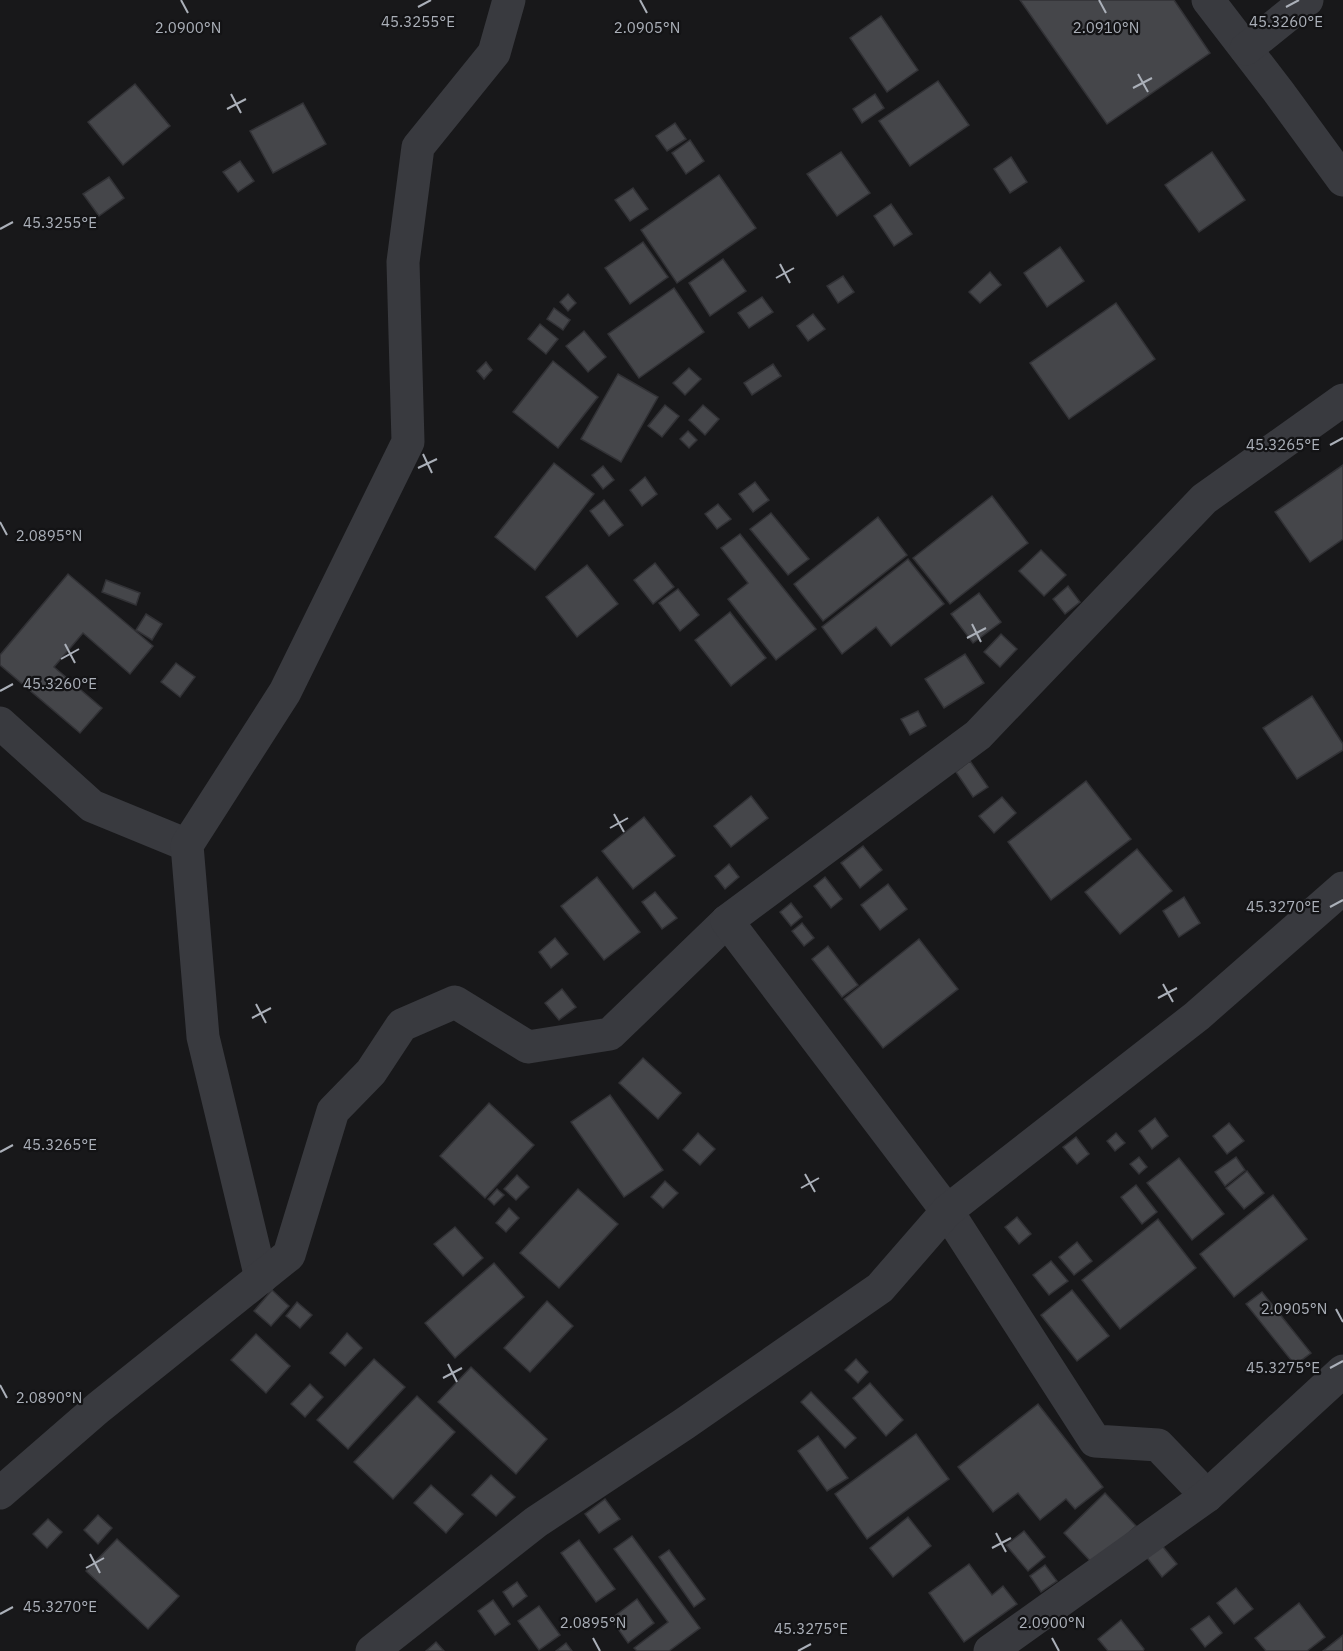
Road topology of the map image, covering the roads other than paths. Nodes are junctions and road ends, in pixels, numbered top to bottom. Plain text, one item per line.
1 (509, 0) edge
2 (1208, 0) edge
3 (1307, 0) edge
4 (1246, 49) junction
5 (1343, 180) edge
6 (1343, 400) edge
7 (0, 723) edge
8 (187, 845) junction
9 (1343, 888) edge
10 (727, 921) junction
11 (947, 1211) junction
12 (261, 1278) junction
13 (1343, 1371) edge
14 (0, 1493) edge
15 (1207, 1496) junction
16 (372, 1651) edge
17 (990, 1651) edge

1 - 8 street
2 - 4 street
3 - 4 street
4 - 5 street
6 - 10 street
7 - 8 street
8 - 12 street
9 - 11 street
10 - 11 street
10 - 12 street
11 - 15 street
11 - 16 street
12 - 14 street
13 - 15 street
15 - 17 street

